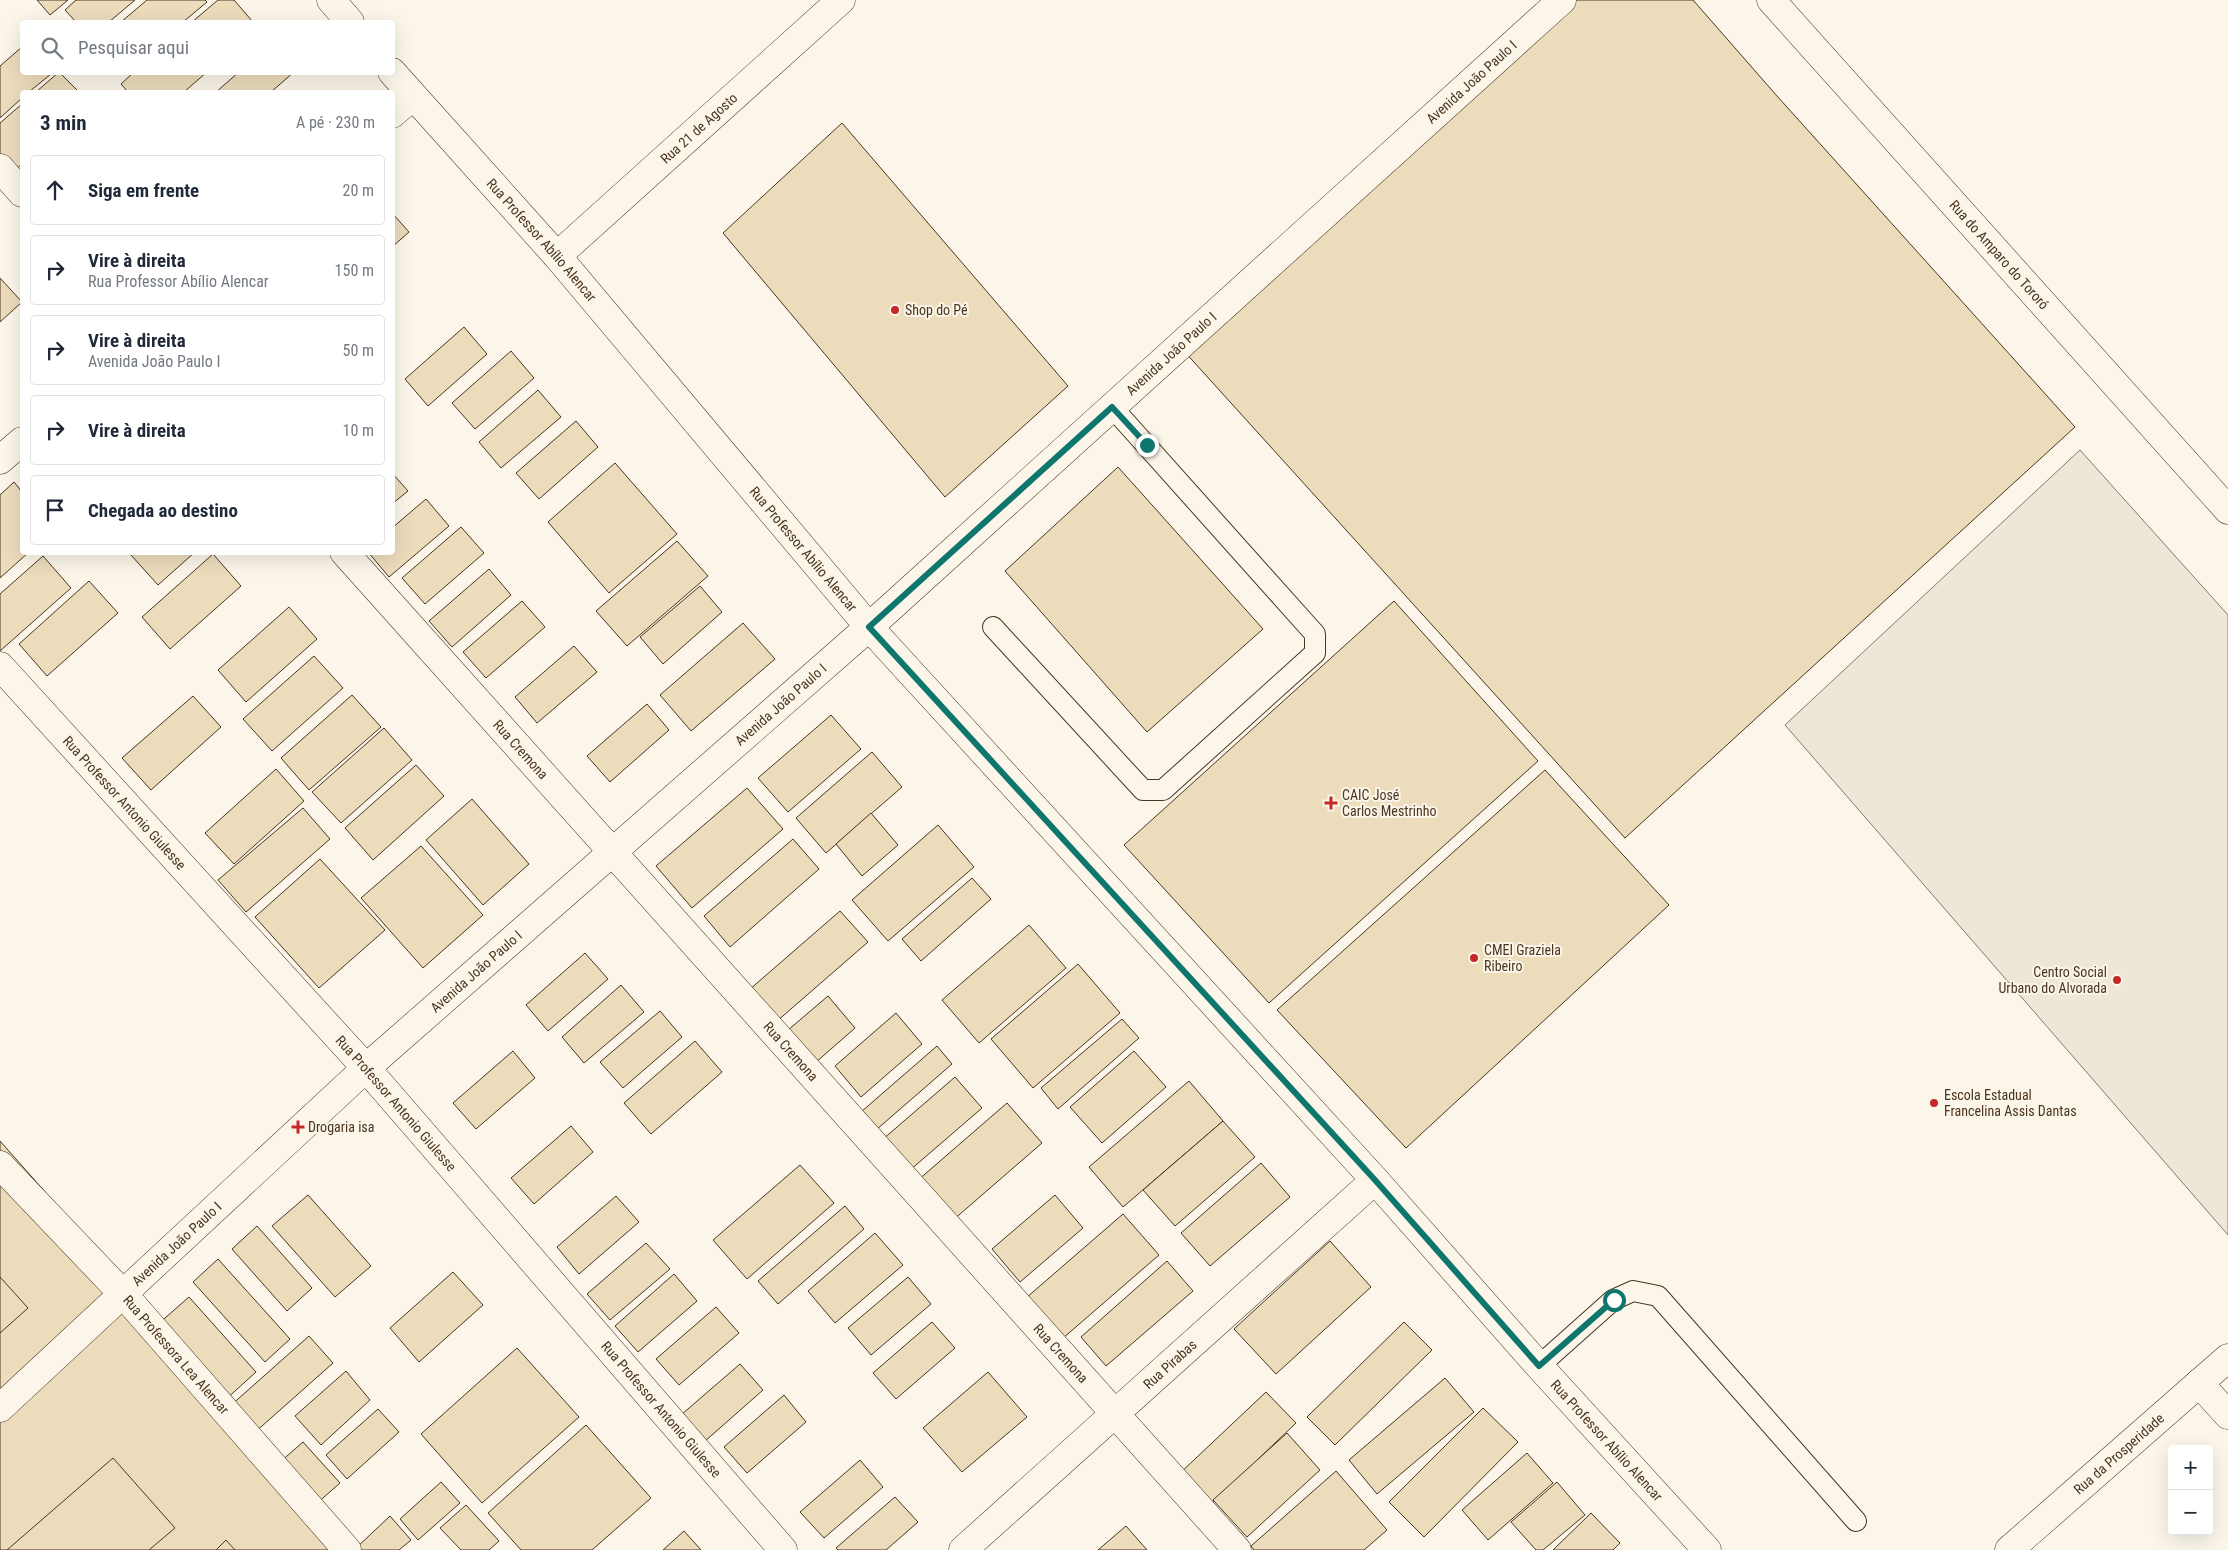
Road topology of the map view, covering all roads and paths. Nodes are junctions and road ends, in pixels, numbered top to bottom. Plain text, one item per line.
1 (331, 0) edge
2 (841, 0) edge
3 (1562, 0) edge
4 (1772, 0) edge
5 (348, 20) edge
6 (395, 75) edge
7 (413, 96) junction
8 (395, 111) edge
9 (0, 168) edge
10 (20, 191) edge
11 (557, 256) junction
12 (1112, 407) junction
13 (20, 443) edge
14 (0, 460) edge
15 (2228, 510) edge
16 (347, 555) edge
17 (869, 627) junction
18 (993, 627) dead end
19 (0, 666) edge
20 (612, 851) junction
21 (366, 1068) junction
22 (0, 1164) edge
23 (1375, 1180) junction
24 (124, 1295) junction
25 (2228, 1358) edge
26 (1539, 1366) junction
27 (2199, 1383) junction
28 (0, 1408) edge
29 (1114, 1414) junction
30 (2228, 1415) edge
31 (1856, 1521) dead end
32 (347, 1550) edge
33 (783, 1550) edge
34 (963, 1550) edge
35 (1237, 1550) edge
36 (1707, 1550) edge
37 (2009, 1550) edge

1 - 5 street
2 - 11 street, Rua 21 de Agosto
3 - 12 street, Avenida João Paulo I
4 - 15 street, Rua do Amparo do Tororó
6 - 7 street, Rua Professor Abílio Alencar
7 - 8 street
7 - 11 street, Rua Professor Abílio Alencar
9 - 10 street
11 - 17 street, Rua Professor Abílio Alencar
12 - 17 street, Avenida João Paulo I
12 - 18 lane
13 - 14 street
16 - 20 street, Rua Cremona
17 - 20 street, Avenida João Paulo I
17 - 23 street, Rua Professor Abílio Alencar
19 - 21 street, Rua Professor Antonio Giulesse
20 - 21 street, Avenida João Paulo I
20 - 29 street, Rua Cremona
21 - 24 street, Avenida João Paulo I
21 - 33 street, Rua Professor Antonio Giulesse
22 - 24 street, Rua Professora Lea Alencar
23 - 26 street, Rua Professor Abílio Alencar
23 - 29 street, Rua Pirabas
24 - 28 street, Avenida João Paulo I
24 - 32 street, Rua Professora Lea Alencar
25 - 27 street, Rua da Prosperidade
26 - 31 lane
26 - 36 street, Rua Professor Abílio Alencar
27 - 30 street
27 - 37 street, Rua da Prosperidade
29 - 34 street, Rua Pirabas
29 - 35 street, Rua Cremona

